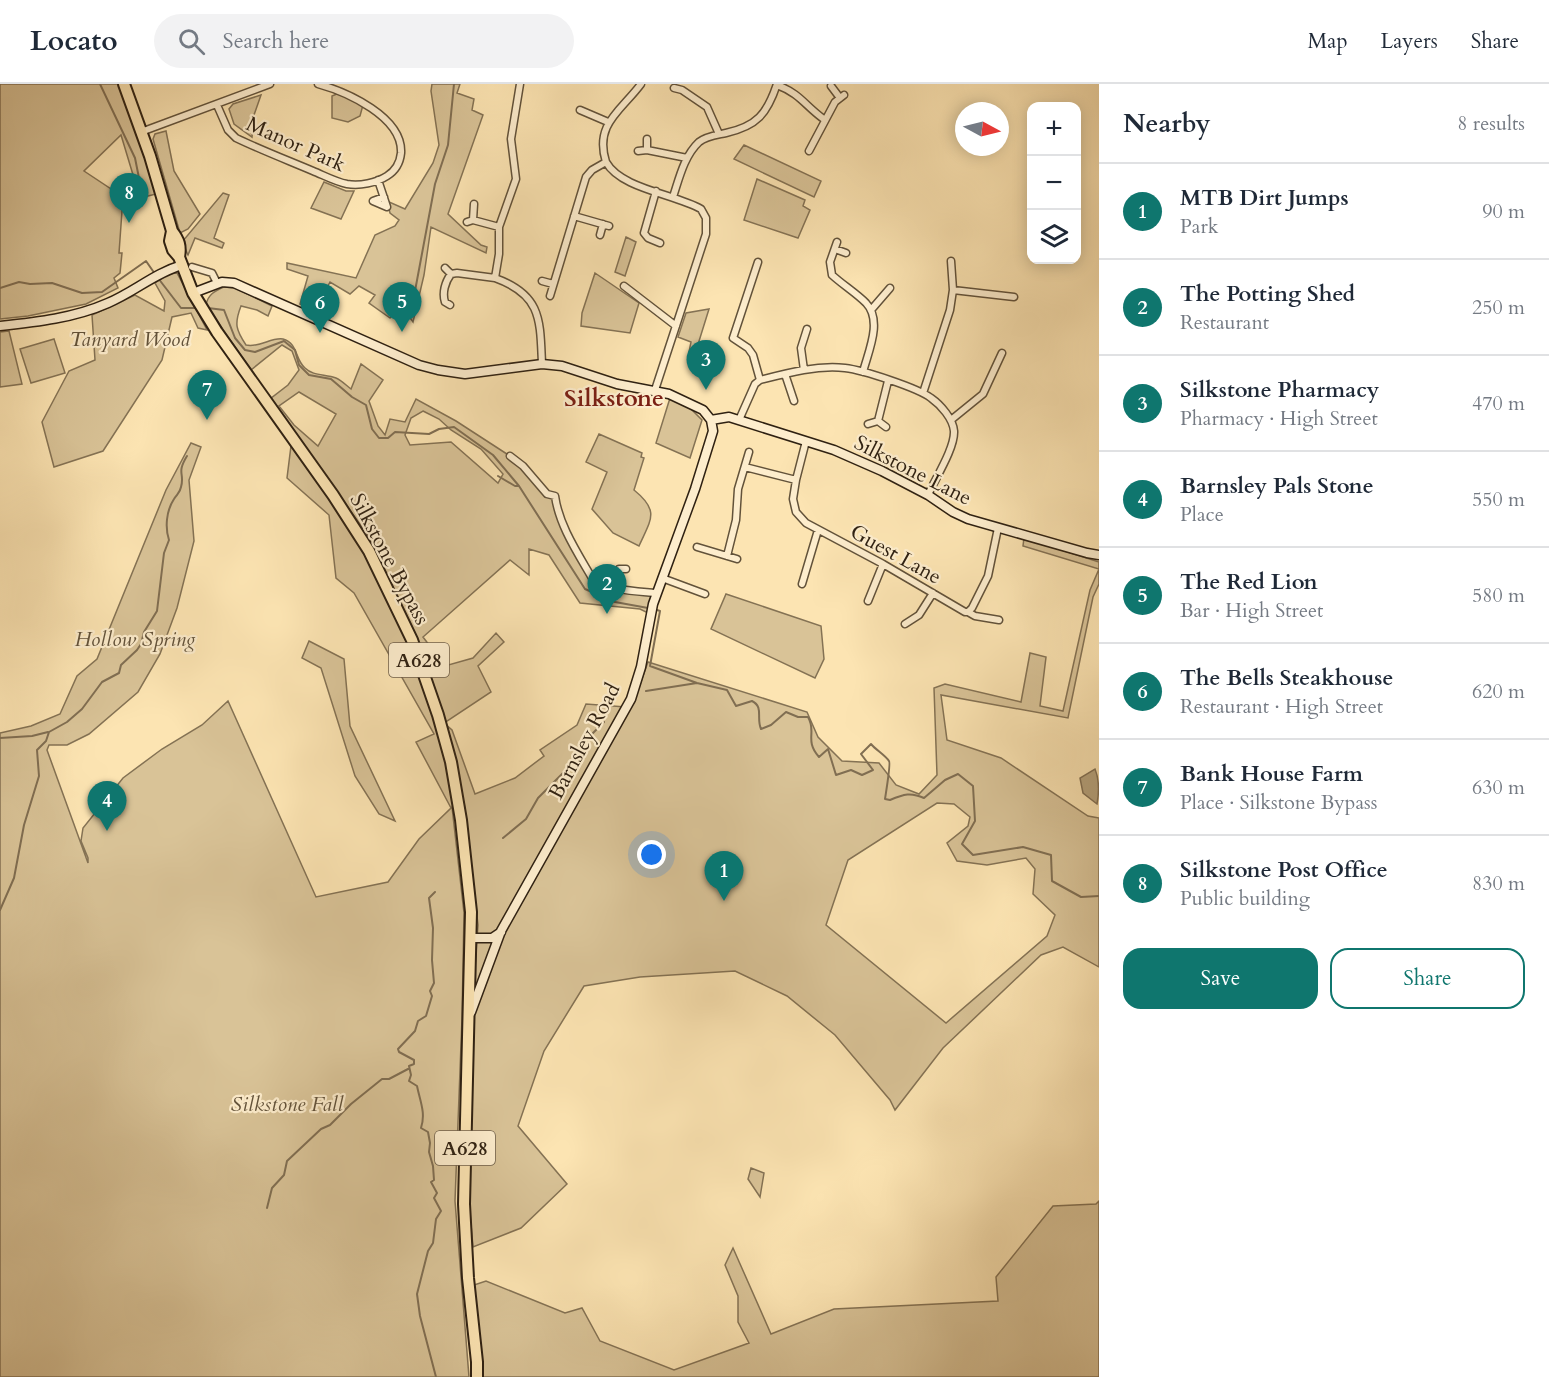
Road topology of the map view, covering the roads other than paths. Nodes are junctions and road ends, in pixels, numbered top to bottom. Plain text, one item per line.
1 (124, 84) edge
2 (270, 84) edge
3 (318, 84) edge
4 (520, 84) edge
5 (641, 84) edge
6 (777, 84) edge
7 (831, 86) dead end
8 (682, 87) edge
9 (674, 88) dead end
10 (217, 105) junction
11 (580, 110) dead end
12 (593, 116) junction
13 (825, 120) junction
14 (608, 122) junction
15 (589, 123) dead end
16 (141, 132) junction
17 (719, 134) junction
18 (647, 140) dead end
19 (814, 140) junction
20 (823, 144) dead end
21 (647, 150) junction
22 (638, 151) dead end
23 (809, 151) dead end
24 (687, 158) junction
25 (606, 162) junction
26 (378, 180) junction
27 (656, 191) junction
28 (384, 197) dead end
29 (673, 197) junction
30 (474, 204) dead end
31 (574, 216) junction
32 (499, 227) junction
33 (600, 235) dead end
34 (660, 243) dead end
35 (846, 253) dead end
36 (951, 261) dead end
37 (758, 262) dead end
38 (190, 266) junction
39 (445, 268) dead end
40 (451, 274) junction
41 (495, 278) junction
42 (542, 281) dead end
43 (217, 283) junction
44 (553, 284) junction
45 (624, 286) dead end
46 (890, 288) dead end
47 (953, 290) junction
48 (194, 293) junction
49 (550, 296) dead end
50 (1006, 304) dead end
51 (445, 305) dead end
52 (871, 310) junction
53 (0, 326) edge
54 (676, 326) junction
55 (807, 329) dead end
56 (804, 337) junction
57 (813, 340) dead end
58 (998, 356) dead end
59 (542, 364) junction
60 (804, 370) junction
61 (863, 372) junction
62 (785, 374) junction
63 (760, 380) junction
64 (888, 381) junction
65 (655, 390) junction
66 (923, 393) junction
67 (794, 401) dead end
68 (711, 420) junction
69 (739, 420) junction
70 (951, 420) junction
71 (878, 421) junction
72 (868, 424) dead end
73 (886, 427) dead end
74 (806, 441) junction
75 (749, 452) dead end
76 (510, 456) dead end
77 (745, 466) junction
78 (796, 480) junction
79 (928, 495) junction
80 (998, 528) junction
81 (818, 530) junction
82 (697, 547) dead end
83 (1099, 555) edge
84 (727, 556) junction
85 (737, 559) dead end
86 (883, 564) junction
87 (620, 568) dead end
88 (662, 578) junction
89 (802, 584) dead end
90 (613, 587) junction
91 (656, 593) junction
92 (933, 593) junction
93 (705, 594) dead end
94 (868, 601) dead end
95 (994, 611) dead end
96 (968, 612) junction
97 (905, 624) dead end
98 (501, 931) junction
99 (471, 938) junction
100 (469, 1018) junction
101 (477, 1377) edge

1 - 16 highway, A628
2 - 10 street, Manor Park
3 - 26 street
4 - 32 street
5 - 14 street
6 - 13 street
6 - 17 street
7 - 13 street
8 - 9 street
8 - 17 street
10 - 16 street, Manor Park
10 - 26 street, Manor Park
11 - 12 street
12 - 14 street
12 - 15 street
13 - 19 street
14 - 25 street
16 - 38 highway, A628
17 - 24 street
18 - 21 street
19 - 20 street
19 - 23 street
21 - 22 street
21 - 24 street
24 - 29 street
25 - 27 street
25 - 31 street
26 - 28 street
27 - 29 street
27 - 34 street
29 - 54 street
30 - 32 street
31 - 33 street
31 - 44 street
32 - 41 street
35 - 52 street
36 - 47 street
37 - 63 street
38 - 43 street
38 - 48 highway, Silkstone Bypass / A628
38 - 53 street
39 - 40 street
40 - 41 street
40 - 51 street
41 - 59 street
42 - 44 street
43 - 48 street
43 - 59 street
44 - 49 street
45 - 54 street
46 - 52 street
47 - 50 street
47 - 66 street
48 - 99 highway, Silkstone Bypass / A628
52 - 61 street
54 - 65 street
55 - 56 street
56 - 57 street
56 - 60 street
58 - 70 street
59 - 65 street
60 - 61 street
60 - 62 street
61 - 64 street
62 - 63 street
62 - 67 street
63 - 69 street
64 - 66 street
64 - 71 street
65 - 68 street
66 - 70 street
68 - 69 street, Silkstone Lane
68 - 88 street, Barnsley Road
69 - 74 street, Silkstone Lane
70 - 79 street
71 - 72 street
71 - 73 street
74 - 78 street, Guest Lane
74 - 79 street, Silkstone Lane
75 - 77 street
76 - 90 street
77 - 78 street
77 - 84 street
78 - 81 street, Guest Lane
79 - 80 street, Silkstone Lane
80 - 83 street, Silkstone Lane
80 - 96 street
81 - 86 street, Guest Lane
81 - 89 street
82 - 84 street
84 - 85 street
86 - 92 street, Guest Lane
86 - 94 street
87 - 90 street
88 - 91 street, Barnsley Road
88 - 93 street
90 - 91 street
91 - 98 street, Barnsley Road
92 - 96 street, Guest Lane
92 - 97 street
95 - 96 street, Guest Lane
98 - 99 street
98 - 100 street, Barnsley Road
99 - 100 highway, Silkstone Bypass / A628
100 - 101 highway, Barnsley Road / A628

